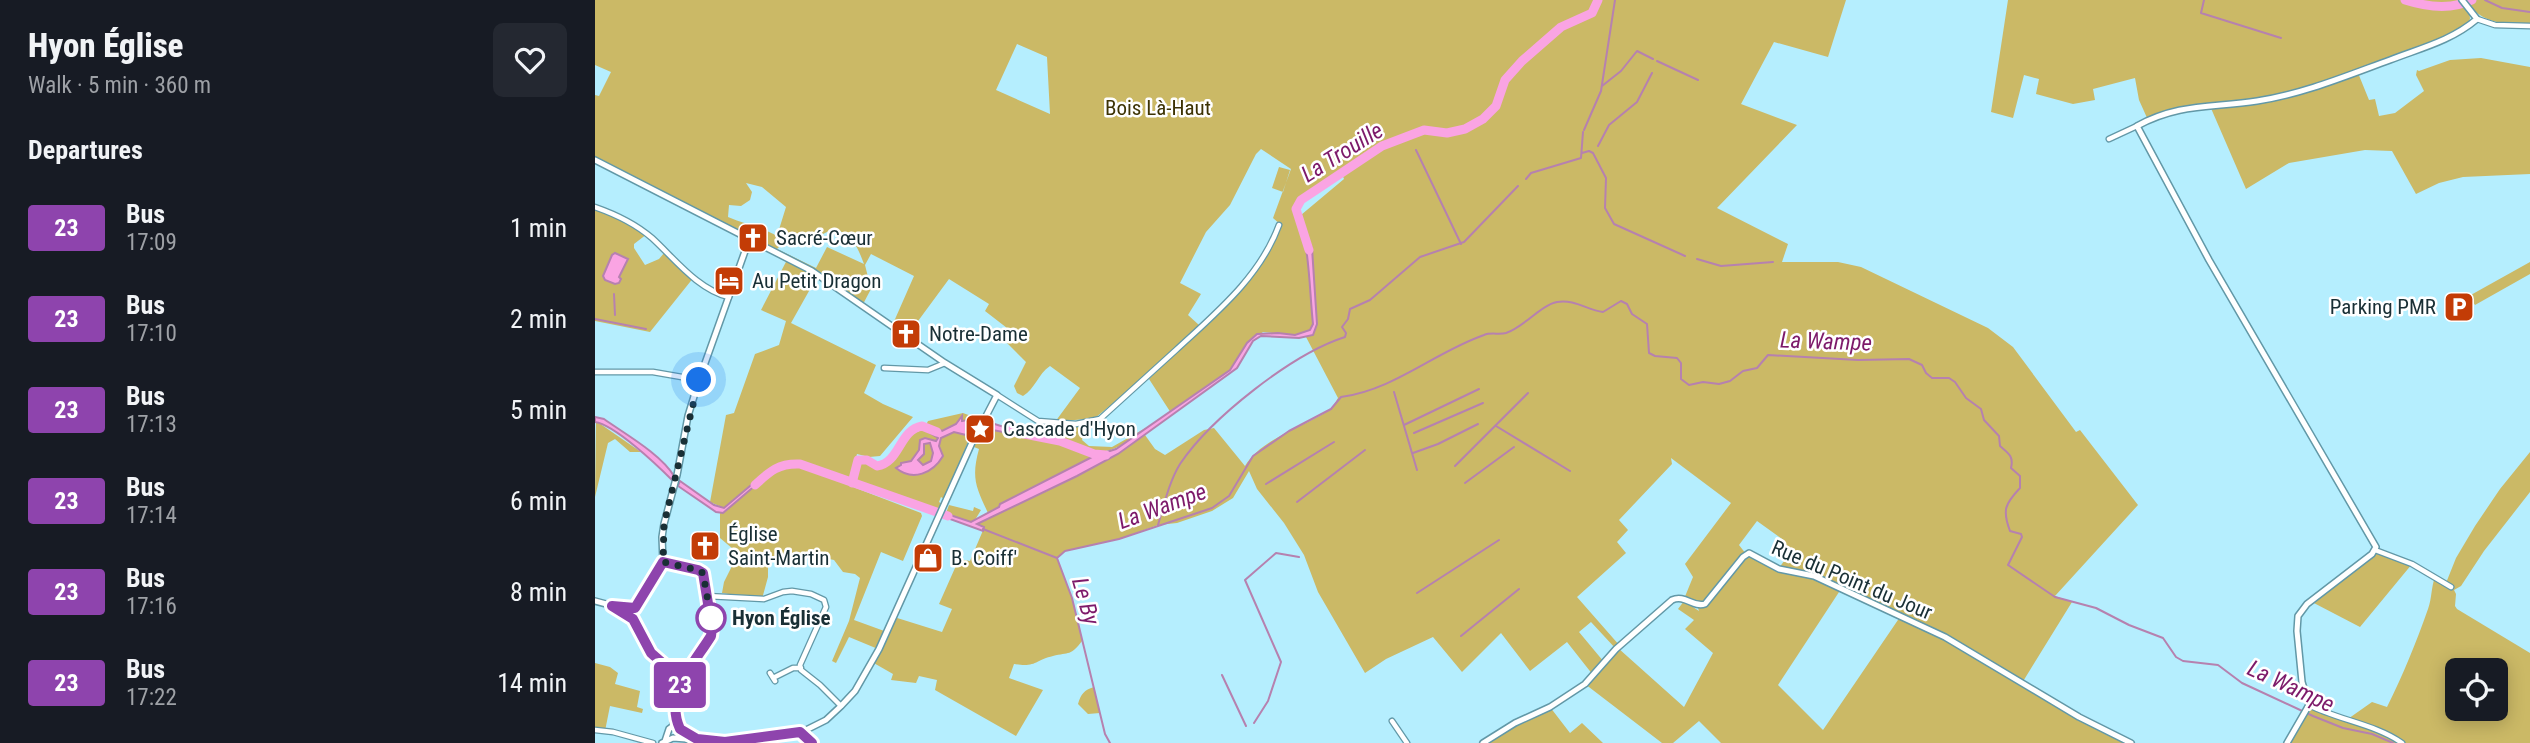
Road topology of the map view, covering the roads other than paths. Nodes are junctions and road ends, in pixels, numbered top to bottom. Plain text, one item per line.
1 (2462, 0) edge
2 (2477, 19) junction
3 (2530, 26) edge
4 (2137, 126) junction
5 (2109, 139) dead end
6 (595, 160) edge
7 (595, 208) edge
8 (1279, 225) dead end
9 (749, 240) junction
10 (729, 297) junction
11 (945, 363) junction
12 (884, 368) dead end
13 (595, 372) edge
14 (699, 380) junction
15 (997, 395) junction
16 (984, 420) dead end
17 (975, 436) dead end
18 (2375, 550) junction
19 (663, 562) junction
20 (2451, 587) dead end
21 (707, 596) junction
22 (595, 601) edge
23 (612, 606) junction
24 (635, 608) junction
25 (633, 619) junction
26 (801, 668) junction
27 (676, 675) junction
28 (686, 676) junction
29 (773, 677) dead end
30 (676, 692) junction
31 (841, 706) junction
32 (2308, 707) junction
33 (1392, 722) dead end
34 (677, 727) junction
35 (595, 730) edge
36 (800, 732) junction
37 (673, 736) junction
38 (697, 739) junction
39 (663, 742) edge
40 (738, 742) edge
41 (653, 743) edge
42 (812, 743) edge
43 (1407, 743) edge
44 (1483, 743) edge
45 (2131, 743) edge
46 (2287, 743) edge
47 (2402, 743) edge

1 - 2 street
2 - 3 street
2 - 4 street
4 - 5 street
4 - 18 street
6 - 9 street
7 - 10 street
8 - 15 street
9 - 10 street
9 - 11 street
10 - 14 street
11 - 12 street
11 - 15 street
13 - 14 street
14 - 19 street
15 - 16 street
17 - 31 street
18 - 20 street
18 - 32 street
19 - 21 street
19 - 24 street
21 - 26 street
21 - 28 street
22 - 23 street
23 - 24 street
23 - 25 street
24 - 25 street
25 - 27 street
26 - 29 street
26 - 31 street
27 - 28 street
27 - 30 street
28 - 30 street
30 - 34 street
31 - 36 street
32 - 46 street
32 - 47 street
33 - 43 street
34 - 37 street
34 - 37 street
34 - 38 street
35 - 41 street
36 - 40 street
36 - 42 street
37 - 38 street
37 - 39 street
38 - 40 street
44 - 45 street, Rue du Point du Jour

